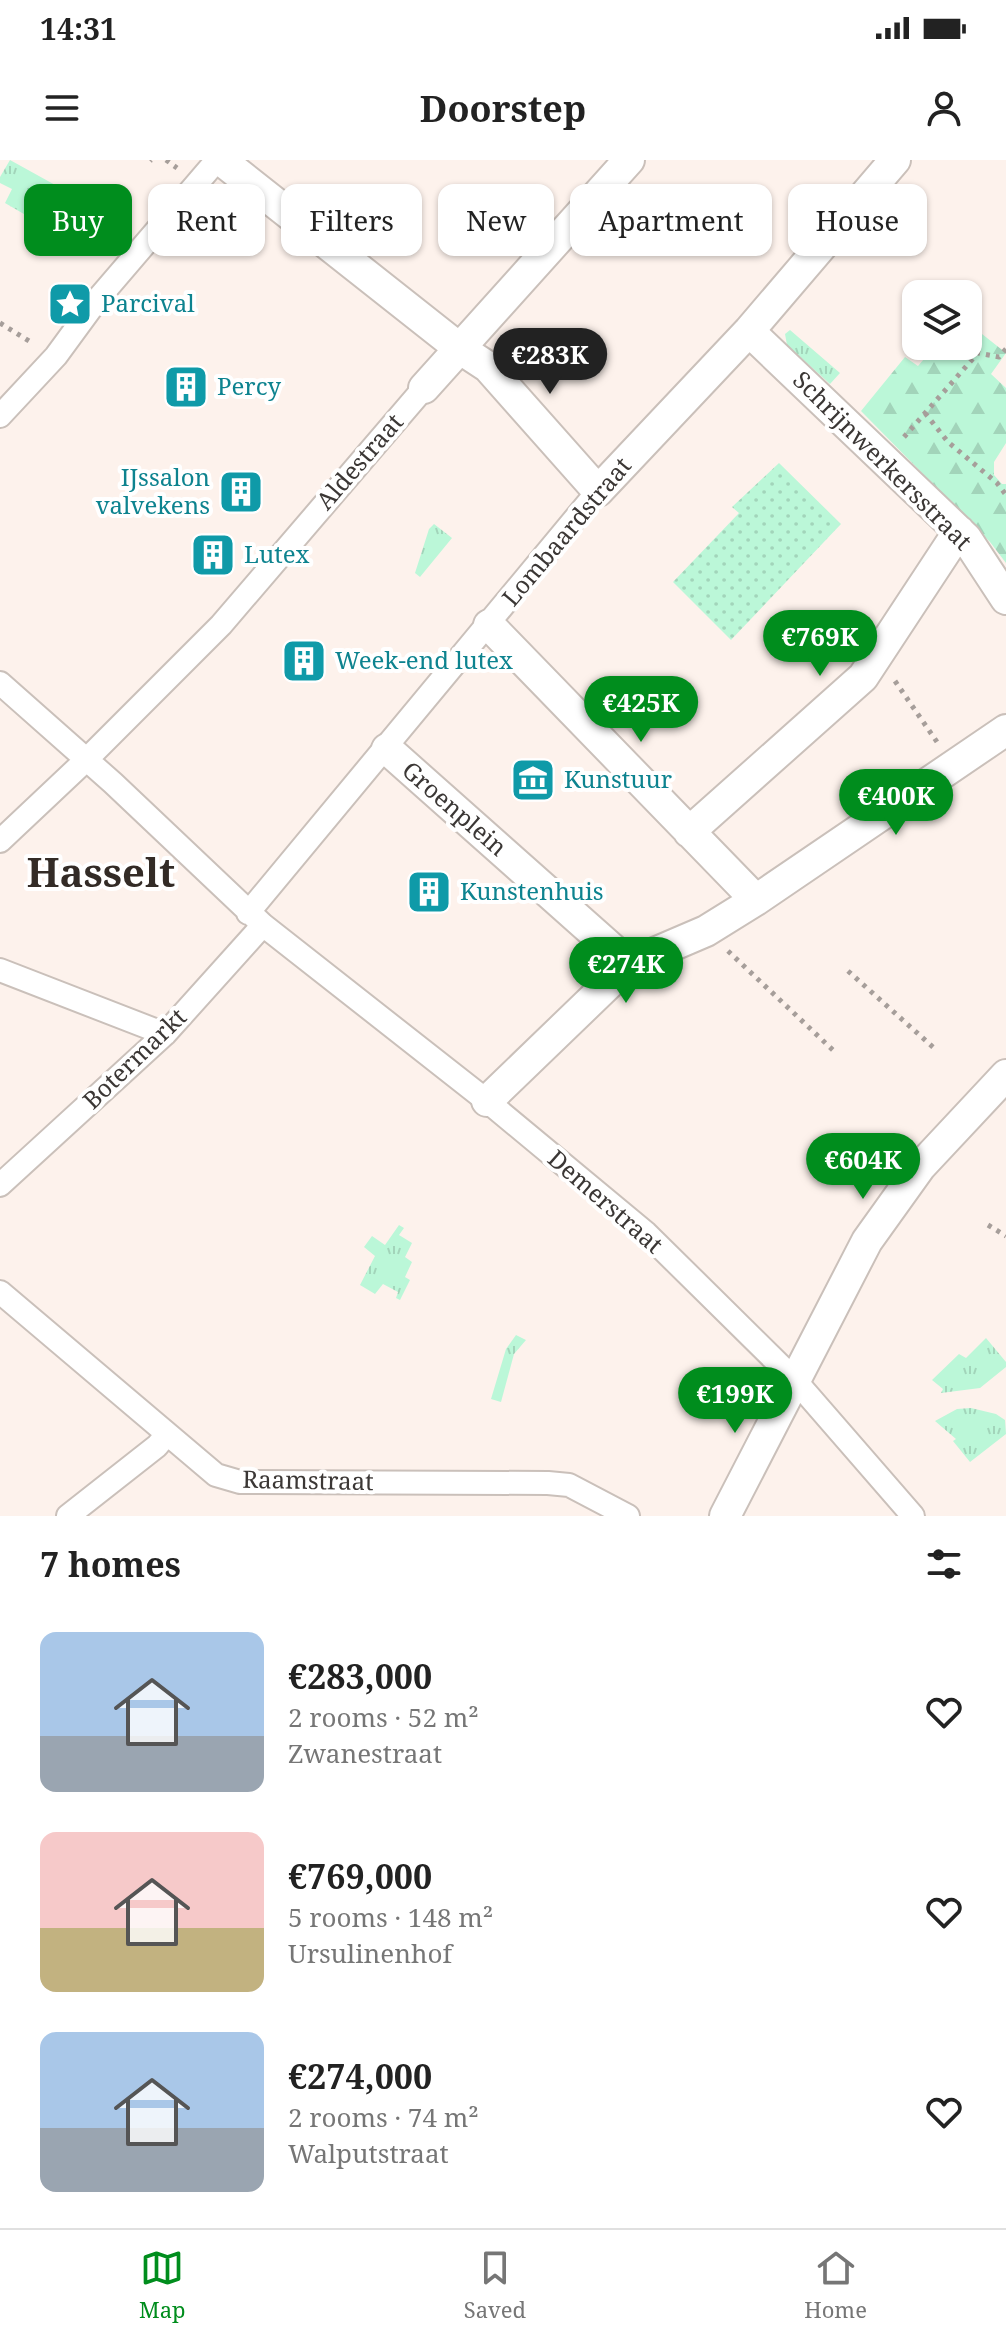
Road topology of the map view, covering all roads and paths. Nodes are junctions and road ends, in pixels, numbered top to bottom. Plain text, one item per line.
1 (219, 160) edge
2 (629, 160) edge
3 (895, 160) edge
4 (0, 323) edge
5 (749, 331) junction
6 (459, 348) junction
7 (1006, 349) edge
8 (56, 356) junction
9 (424, 388) joint
10 (0, 416) edge
11 (598, 491) junction
12 (1006, 495) edge
13 (959, 531) junction
14 (1006, 599) edge
15 (489, 625) junction
16 (877, 655) junction
17 (0, 683) edge
18 (1006, 730) edge
19 (387, 749) junction
20 (86, 760) junction
21 (954, 766) junction
22 (689, 832) junction
23 (0, 841) edge
24 (756, 900) junction
25 (256, 919) junction
26 (706, 931) junction
27 (629, 964) junction
28 (0, 970) edge
29 (848, 971) dead end
30 (165, 1034) junction
31 (934, 1048) dead end
32 (835, 1052) dead end
33 (1006, 1075) edge
34 (487, 1101) junction
35 (0, 1185) edge
36 (988, 1225) dead end
37 (1006, 1236) edge
38 (0, 1292) edge
39 (794, 1379) junction
40 (167, 1434) junction
41 (68, 1516) edge
42 (628, 1516) edge
43 (725, 1516) edge
44 (913, 1516) edge

1 - 6 street
1 - 8 street
2 - 6 street, Aldestraat
3 - 5 street, Lombaardstraat
4 - 8 path
5 - 11 street, Lombaardstraat
5 - 13 street, Schrijnwerkersstraat
6 - 9 street, Aldestraat
6 - 11 street
7 - 12 path
8 - 10 street
9 - 20 street, Aldestraat
11 - 15 street, Lombaardstraat
13 - 14 street, Schrijnwerkersstraat
13 - 16 street
15 - 19 street, Lombaardstraat
15 - 22 street
16 - 21 path
16 - 22 street
17 - 20 street, Demerstraat
18 - 21 street
19 - 25 street, Lombaardstraat
19 - 27 street, Groenplein
20 - 23 street, Aldestraat
20 - 25 street, Demerstraat
21 - 24 street
22 - 24 street
24 - 26 street
25 - 30 street, Botermarkt
25 - 34 street, Demerstraat
26 - 27 street
26 - 32 path
27 - 34 street
28 - 30 street
29 - 31 path
30 - 35 street, Botermarkt
33 - 39 street
34 - 39 street, Demerstraat
36 - 37 path
38 - 40 street, Raamstraat
39 - 43 street
39 - 44 street, Demerstraat
40 - 41 street
40 - 42 street, Raamstraat

